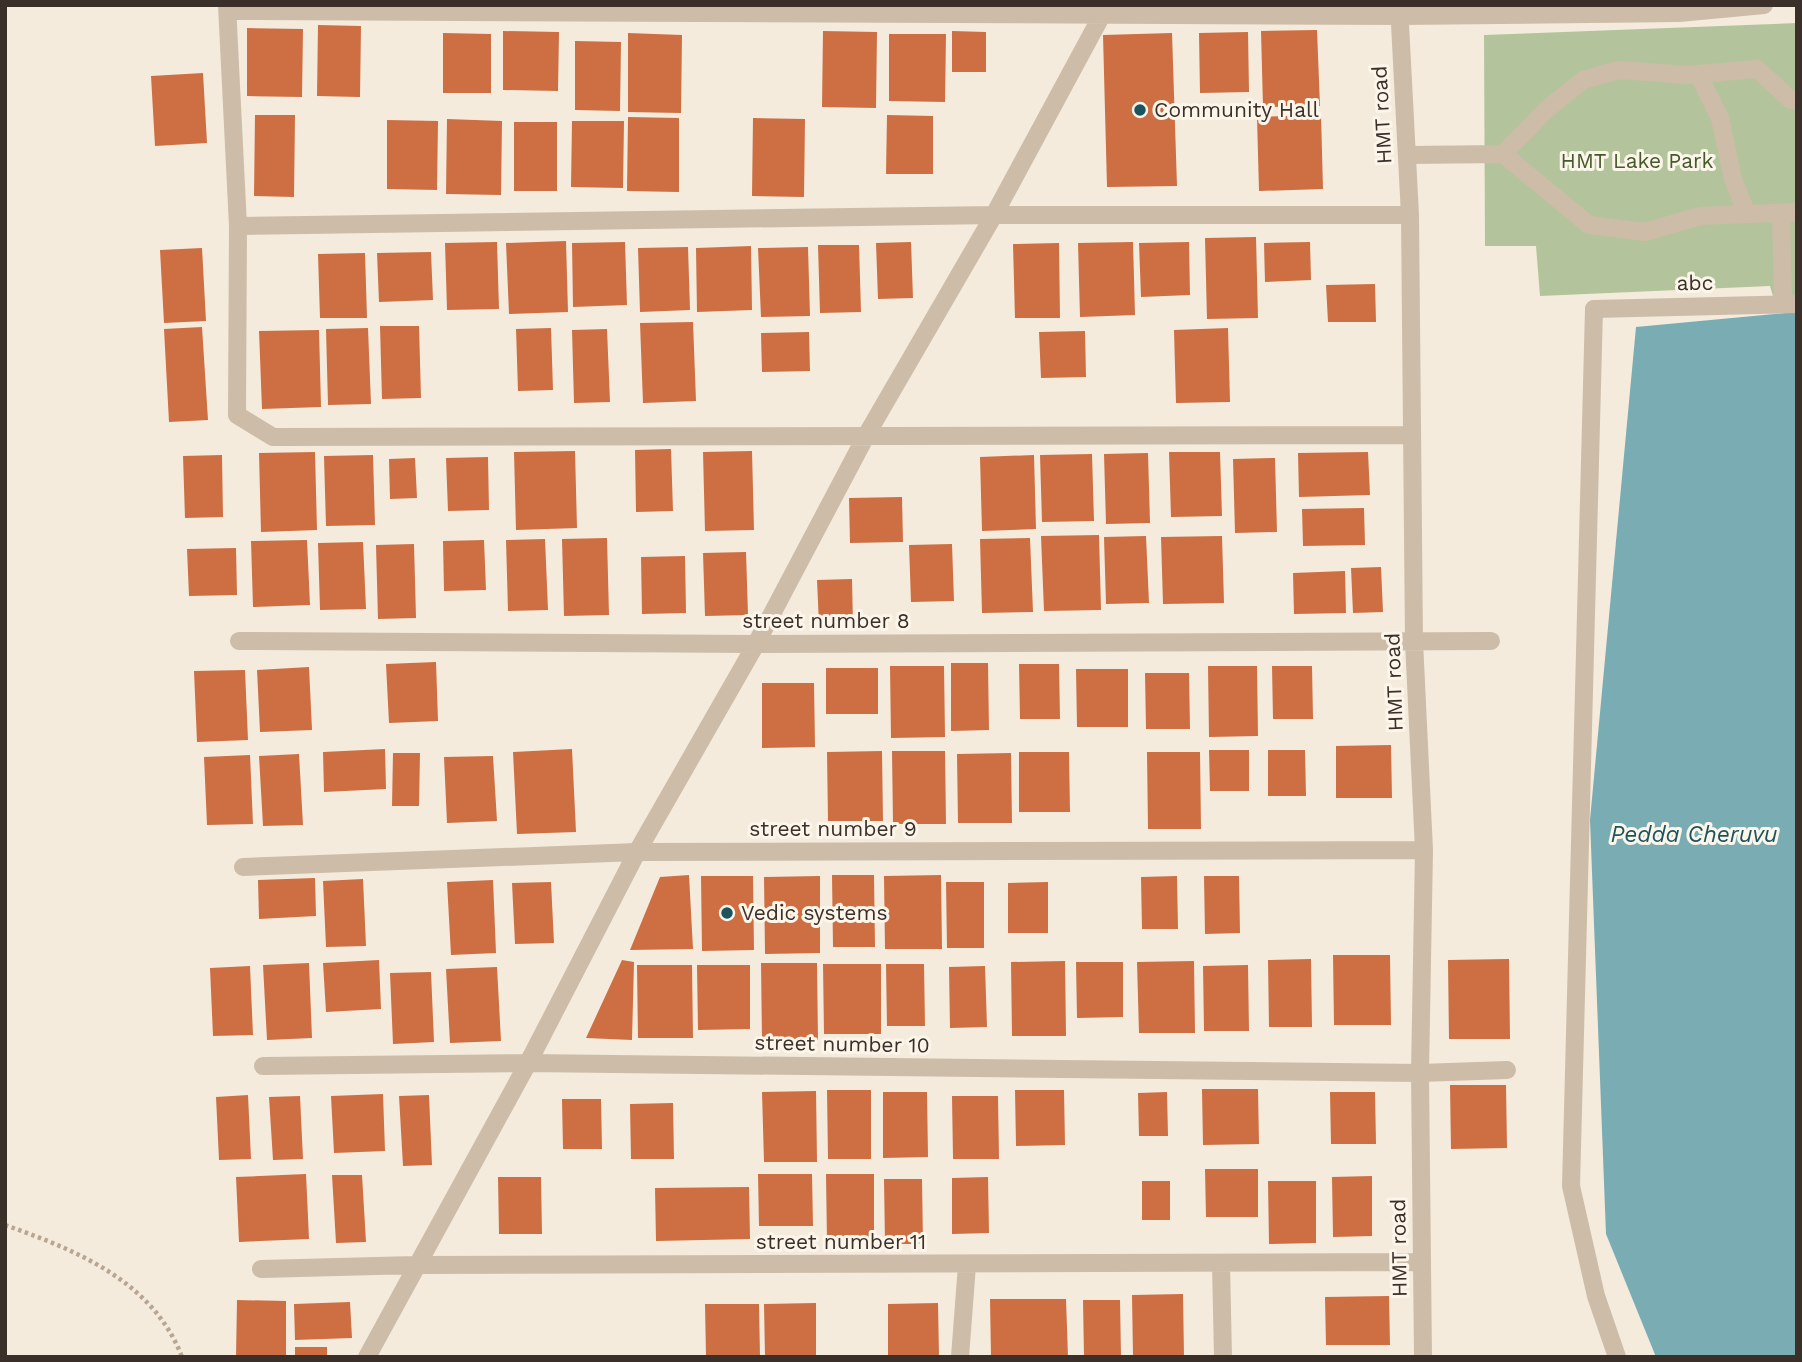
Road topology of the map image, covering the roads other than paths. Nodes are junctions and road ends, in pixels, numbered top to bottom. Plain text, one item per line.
1 (1765, 5) edge
2 (227, 8) edge
3 (1678, 9) edge
4 (1400, 11) edge
5 (1102, 15) junction
6 (1698, 74) junction
7 (1797, 100) edge
8 (1407, 155) junction
9 (1503, 155) junction
10 (1789, 213) edge
11 (1747, 214) junction
12 (994, 215) junction
13 (1409, 215) junction
14 (237, 226) junction
15 (1790, 300) edge
16 (867, 434) junction
17 (1412, 435) junction
18 (239, 641) dead end
19 (1414, 641) junction
20 (1491, 641) dead end
21 (756, 644) junction
22 (1423, 850) junction
23 (637, 852) junction
24 (243, 867) dead end
25 (528, 1063) junction
26 (263, 1066) dead end
27 (1507, 1070) dead end
28 (1420, 1073) junction
29 (1422, 1262) junction
30 (1221, 1263) junction
31 (415, 1265) junction
32 (967, 1265) junction
33 (261, 1269) dead end
34 (366, 1357) edge
35 (960, 1357) edge
36 (1223, 1357) edge
37 (1423, 1357) edge
38 (1617, 1357) edge

1 - 3 street
2 - 5 street
2 - 14 street
3 - 4 street
4 - 5 street
4 - 8 street, HMT road
5 - 12 street
6 - 7 street
6 - 9 street
6 - 11 street
8 - 9 street
8 - 13 street, HMT road
9 - 11 street
10 - 11 street
10 - 15 street
12 - 13 street
12 - 14 street
12 - 16 street
13 - 17 street, HMT road
14 - 16 street
15 - 38 street, abc
16 - 17 street
16 - 21 street
17 - 19 street, HMT road
18 - 21 street, street number 8
19 - 20 street, street number 8
19 - 21 street, street number 8
19 - 22 street, HMT road
21 - 23 street
22 - 23 street, street number 9
22 - 28 street, HMT road
23 - 24 street, street number 9
23 - 25 street
25 - 26 street, street number 10
25 - 28 street, street number 10
25 - 31 street
27 - 28 street, street number 10
28 - 29 street, HMT road
29 - 30 street, street number 11
29 - 37 street, HMT road
30 - 32 street, street number 11
30 - 36 street
31 - 32 street, street number 11
31 - 33 street, street number 11
31 - 34 street
32 - 35 street

